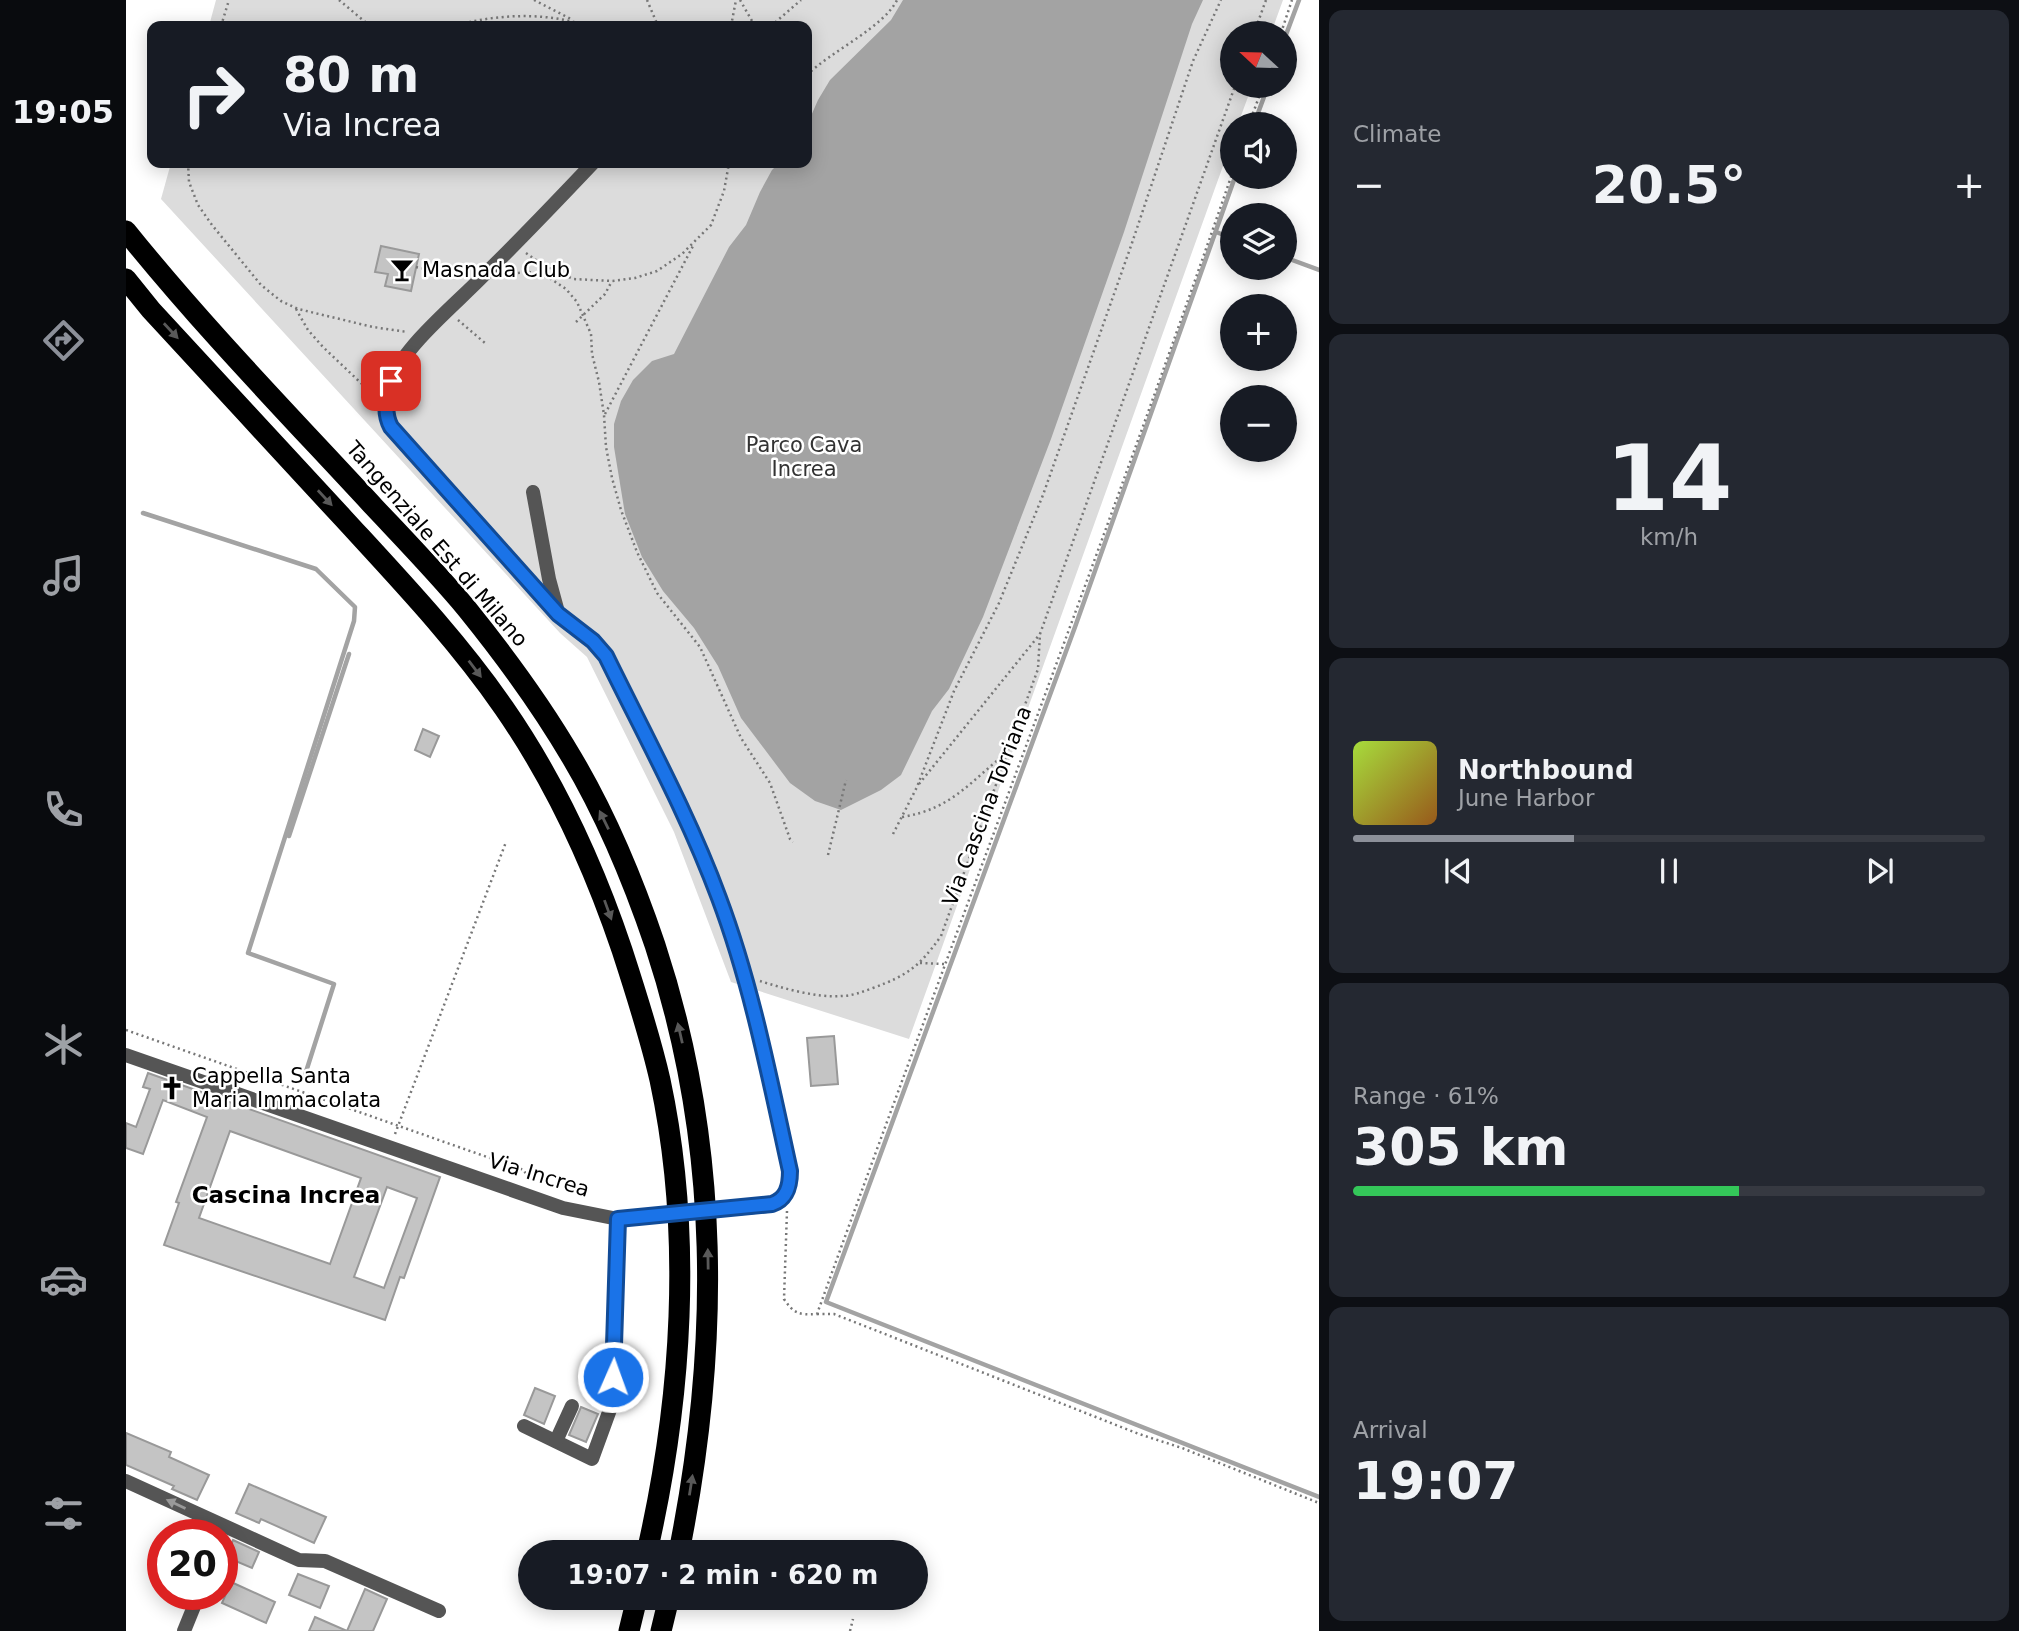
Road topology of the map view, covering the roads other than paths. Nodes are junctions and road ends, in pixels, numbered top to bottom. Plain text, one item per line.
1 (588, 168) edge
2 (126, 231) edge
3 (126, 279) edge
4 (533, 492) dead end
5 (558, 614) junction
6 (126, 1055) edge
7 (618, 1219) junction
8 (572, 1406) dead end
9 (524, 1426) dead end
10 (556, 1441) junction
11 (126, 1481) edge
12 (199, 1519) edge
13 (238, 1537) edge
14 (649, 1540) edge
15 (681, 1540) edge
16 (193, 1610) edge
17 (634, 1610) edge
18 (666, 1610) edge
19 (439, 1611) dead end
20 (184, 1631) edge
21 (629, 1631) edge
22 (661, 1631) edge

1 - 5 street
15 -> 2 highway, Tangenziale Est di Milano
3 -> 14 highway
4 - 5 street
5 - 7 street, Via Increa
6 - 7 street, Via Increa
7 - 10 street
8 - 10 street
9 - 10 street
12 -> 11 street
13 - 19 street
16 - 20 street
17 - 21 highway
18 - 22 highway

